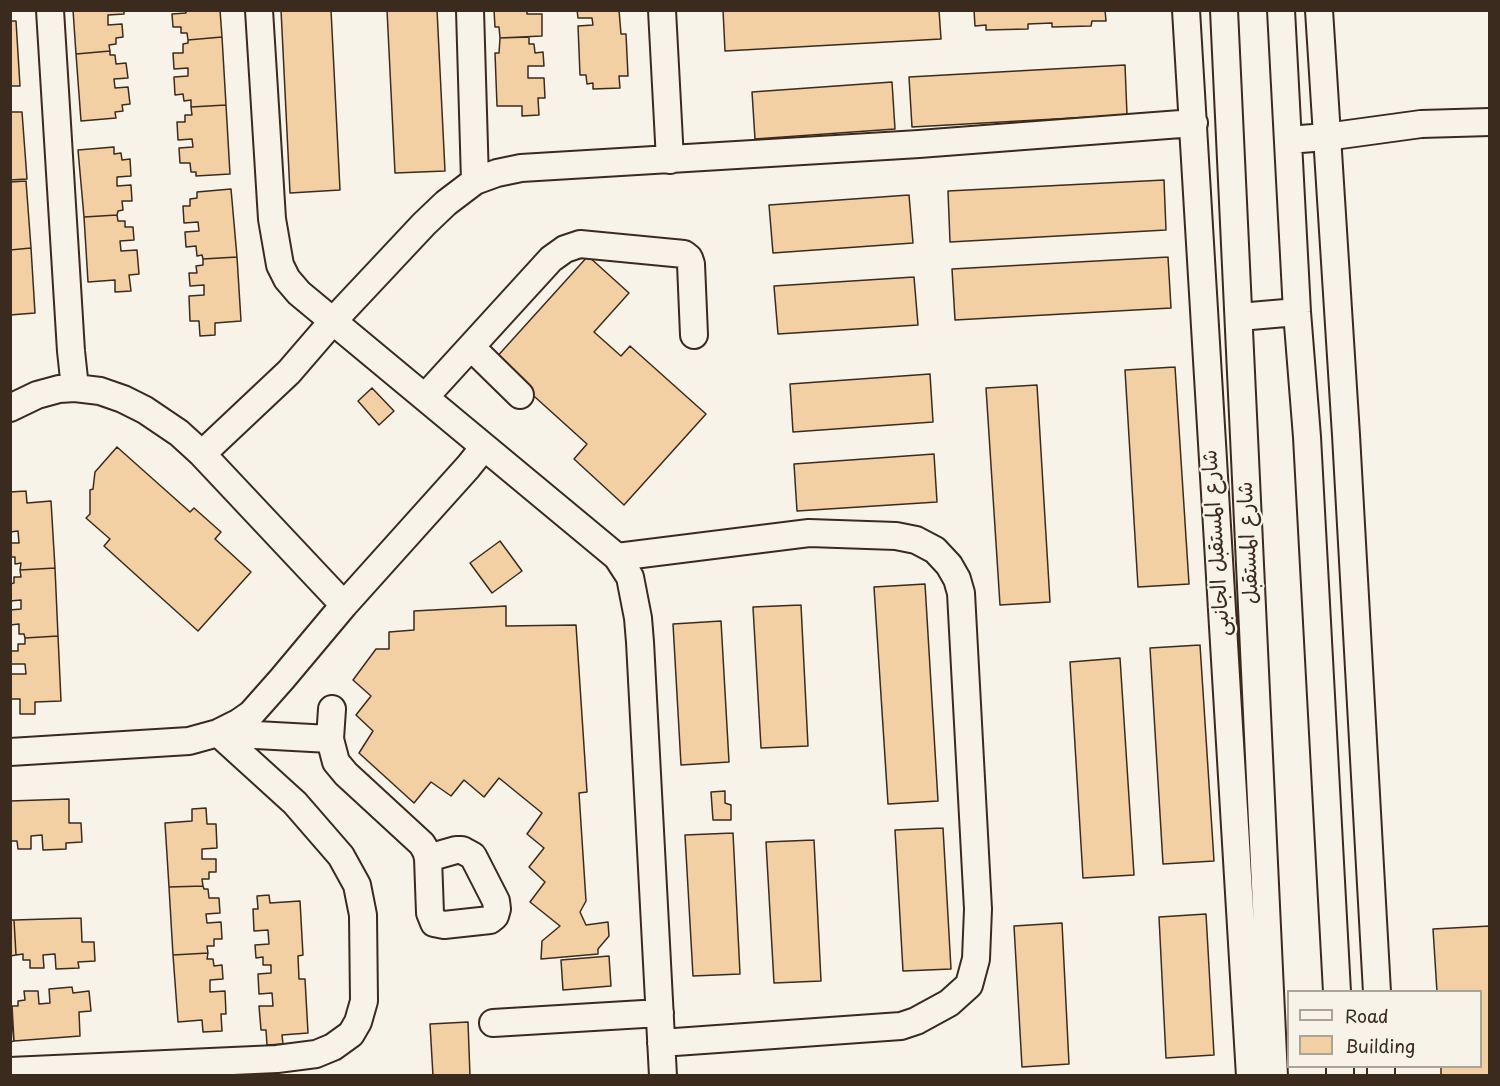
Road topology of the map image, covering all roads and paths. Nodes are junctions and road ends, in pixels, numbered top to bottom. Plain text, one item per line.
1 (50, 10) edge
2 (259, 10) edge
3 (470, 10) edge
4 (662, 10) edge
5 (1186, 10) edge
6 (1224, 10) edge
7 (1281, 10) edge
8 (1319, 10) edge
9 (1490, 122) edge
10 (1194, 123) junction
11 (1326, 137) junction
12 (1288, 140) junction
13 (670, 160) junction
14 (475, 182) junction
15 (1297, 312) junction
16 (1239, 317) junction
17 (333, 321) junction
18 (694, 335) dead end
19 (471, 347) junction
20 (75, 388) junction
21 (520, 394) dead end
22 (425, 398) junction
23 (10, 408) edge
24 (1346, 435) junction
25 (1307, 437) junction
26 (484, 447) junction
27 (202, 454) junction
28 (617, 557) junction
29 (344, 605) junction
30 (332, 709) dead end
31 (218, 733) junction
32 (330, 739) junction
33 (10, 752) edge
34 (1367, 801) junction
35 (1328, 803) junction
36 (428, 858) dead end
37 (1336, 990) edge
38 (1377, 990) edge
39 (660, 1013) junction
40 (493, 1023) dead end
41 (661, 1043) junction
42 (10, 1071) edge
43 (663, 1076) edge
44 (1250, 1076) edge
45 (1274, 1076) edge

1 - 20 street
2 - 17 street
3 - 14 street
4 - 13 street
5 - 10 street, شارع المستقبل الجانبى
6 - 16 street, شارع المستقبل
7 - 12 street
8 - 11 street
9 - 11 street
10 - 13 street
10 - 44 street, شارع المستقبل الجانبى
11 - 12 street
11 - 24 street
12 - 15 street
13 - 14 street
14 - 17 street
15 - 16 street
15 - 25 street
16 - 45 street, شارع المستقبل
17 - 22 street
17 - 27 street
18 - 19 street
19 - 21 street
19 - 22 street
20 - 23 street
20 - 27 street
22 - 26 street
24 - 25 street
24 - 34 street
25 - 35 street
26 - 28 street
26 - 29 street
27 - 29 street
28 - 39 street
28 - 41 street
29 - 31 street
30 - 32 street
31 - 32 street
31 - 33 street
31 - 42 street
32 - 36 street
34 - 35 street
34 - 38 street
35 - 37 street
39 - 40 street
39 - 41 street
41 - 43 street

